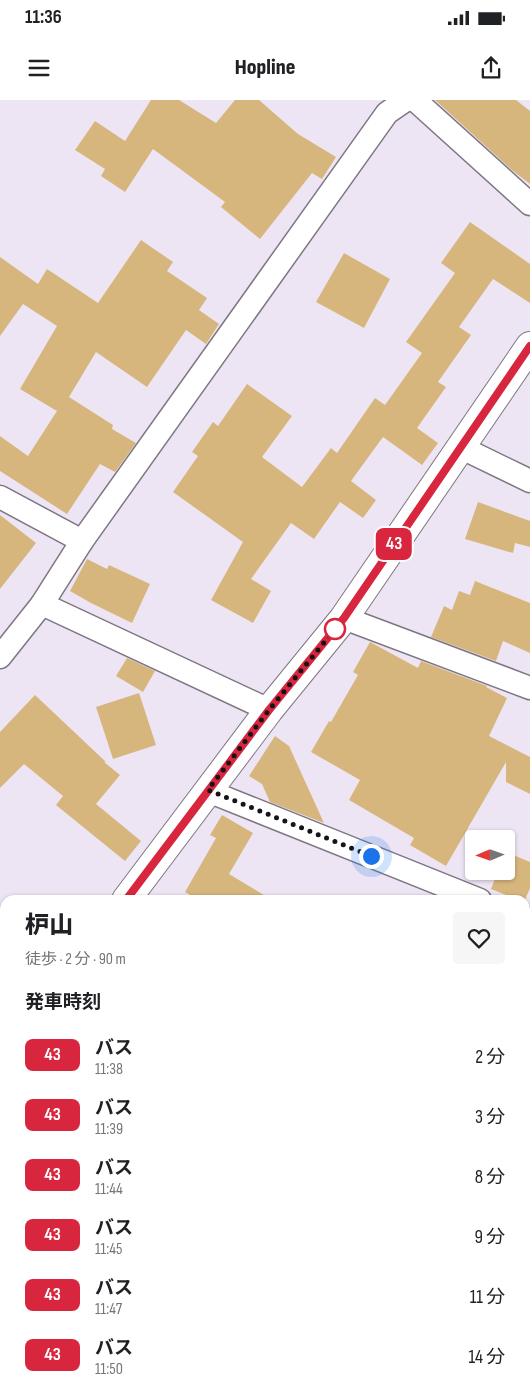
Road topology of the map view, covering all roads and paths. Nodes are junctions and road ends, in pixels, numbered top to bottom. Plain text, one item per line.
1 (406, 100) edge
2 (415, 100) edge
3 (530, 204) edge
4 (530, 346) edge
5 (460, 447) junction
6 (530, 481) edge
7 (0, 497) edge
8 (82, 541) junction
9 (42, 604) junction
10 (344, 618) junction
11 (0, 657) edge
12 (530, 688) edge
13 (269, 710) junction
14 (208, 790) junction
15 (130, 895) edge
16 (468, 895) edge

1 - 8 street
2 - 3 street
4 - 5 main road
5 - 6 street
5 - 10 main road
7 - 8 street
8 - 9 street
9 - 11 street
9 - 13 street
10 - 12 street
10 - 13 main road
13 - 14 main road
14 - 15 main road
14 - 16 street

